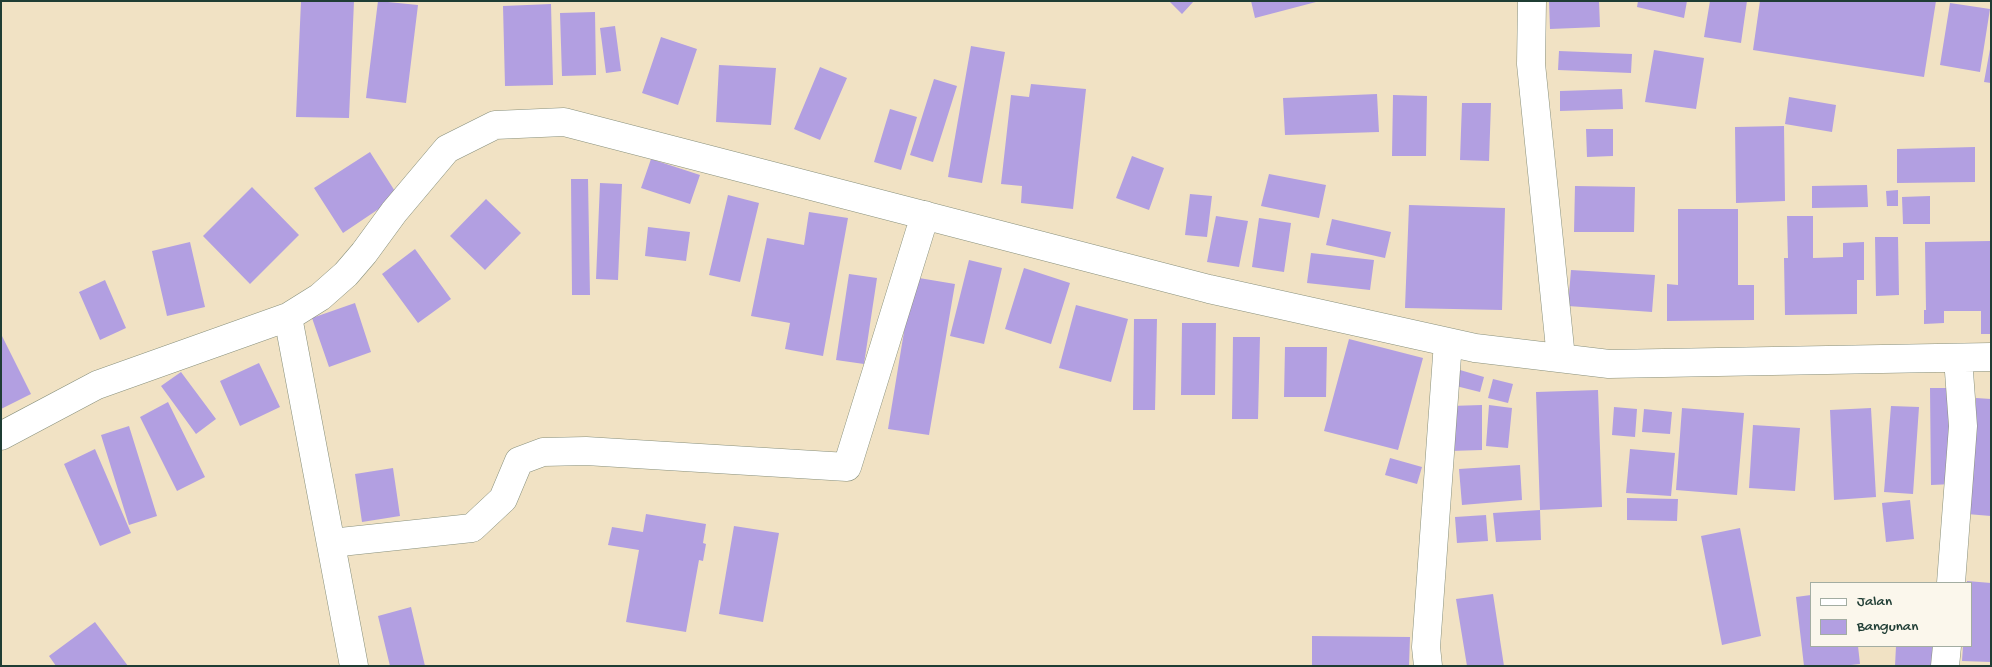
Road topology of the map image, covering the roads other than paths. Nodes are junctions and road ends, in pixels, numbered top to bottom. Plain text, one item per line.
1 (1532, 1) edge
2 (925, 215) junction
3 (288, 317) junction
4 (1448, 342) junction
5 (1991, 357) edge
6 (1561, 358) junction
7 (1958, 358) junction
8 (1, 436) edge
9 (331, 543) junction
10 (1951, 582) edge
11 (1946, 647) edge
12 (354, 666) edge
13 (1428, 666) edge
14 (1945, 666) edge

1 - 6 street
2 - 3 street
2 - 4 street
2 - 9 street
3 - 8 street
3 - 9 street
4 - 6 street
4 - 13 street
5 - 7 street
6 - 7 street
7 - 10 street
9 - 12 street
11 - 14 street

